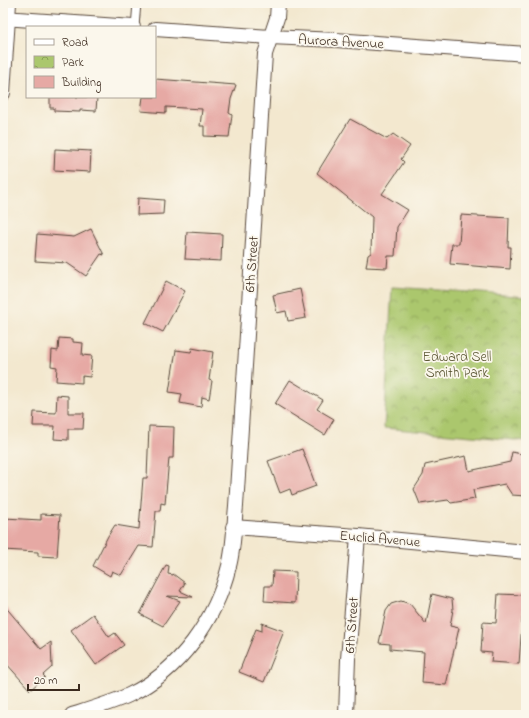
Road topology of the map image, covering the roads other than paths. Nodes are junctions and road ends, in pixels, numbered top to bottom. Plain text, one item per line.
1 (9, 3) edge
2 (137, 3) edge
3 (278, 3) edge
4 (6, 19) edge
5 (118, 26) edge
6 (134, 26) edge
7 (156, 29) edge
8 (270, 37) junction
9 (526, 54) edge
10 (3, 93) edge
11 (233, 527) junction
12 (358, 536) junction
13 (526, 552) edge
14 (72, 715) edge
15 (346, 715) edge

1 - 4 street
2 - 6 lane
3 - 8 street, 6th Street
4 - 5 street
4 - 10 street
7 - 8 street, Aurora Avenue
8 - 9 street, Aurora Avenue
8 - 11 street, 6th Street
11 - 12 street, Euclid Avenue
11 - 14 street, 6th Street
12 - 13 street, Euclid Avenue
12 - 15 street, 6th Street

